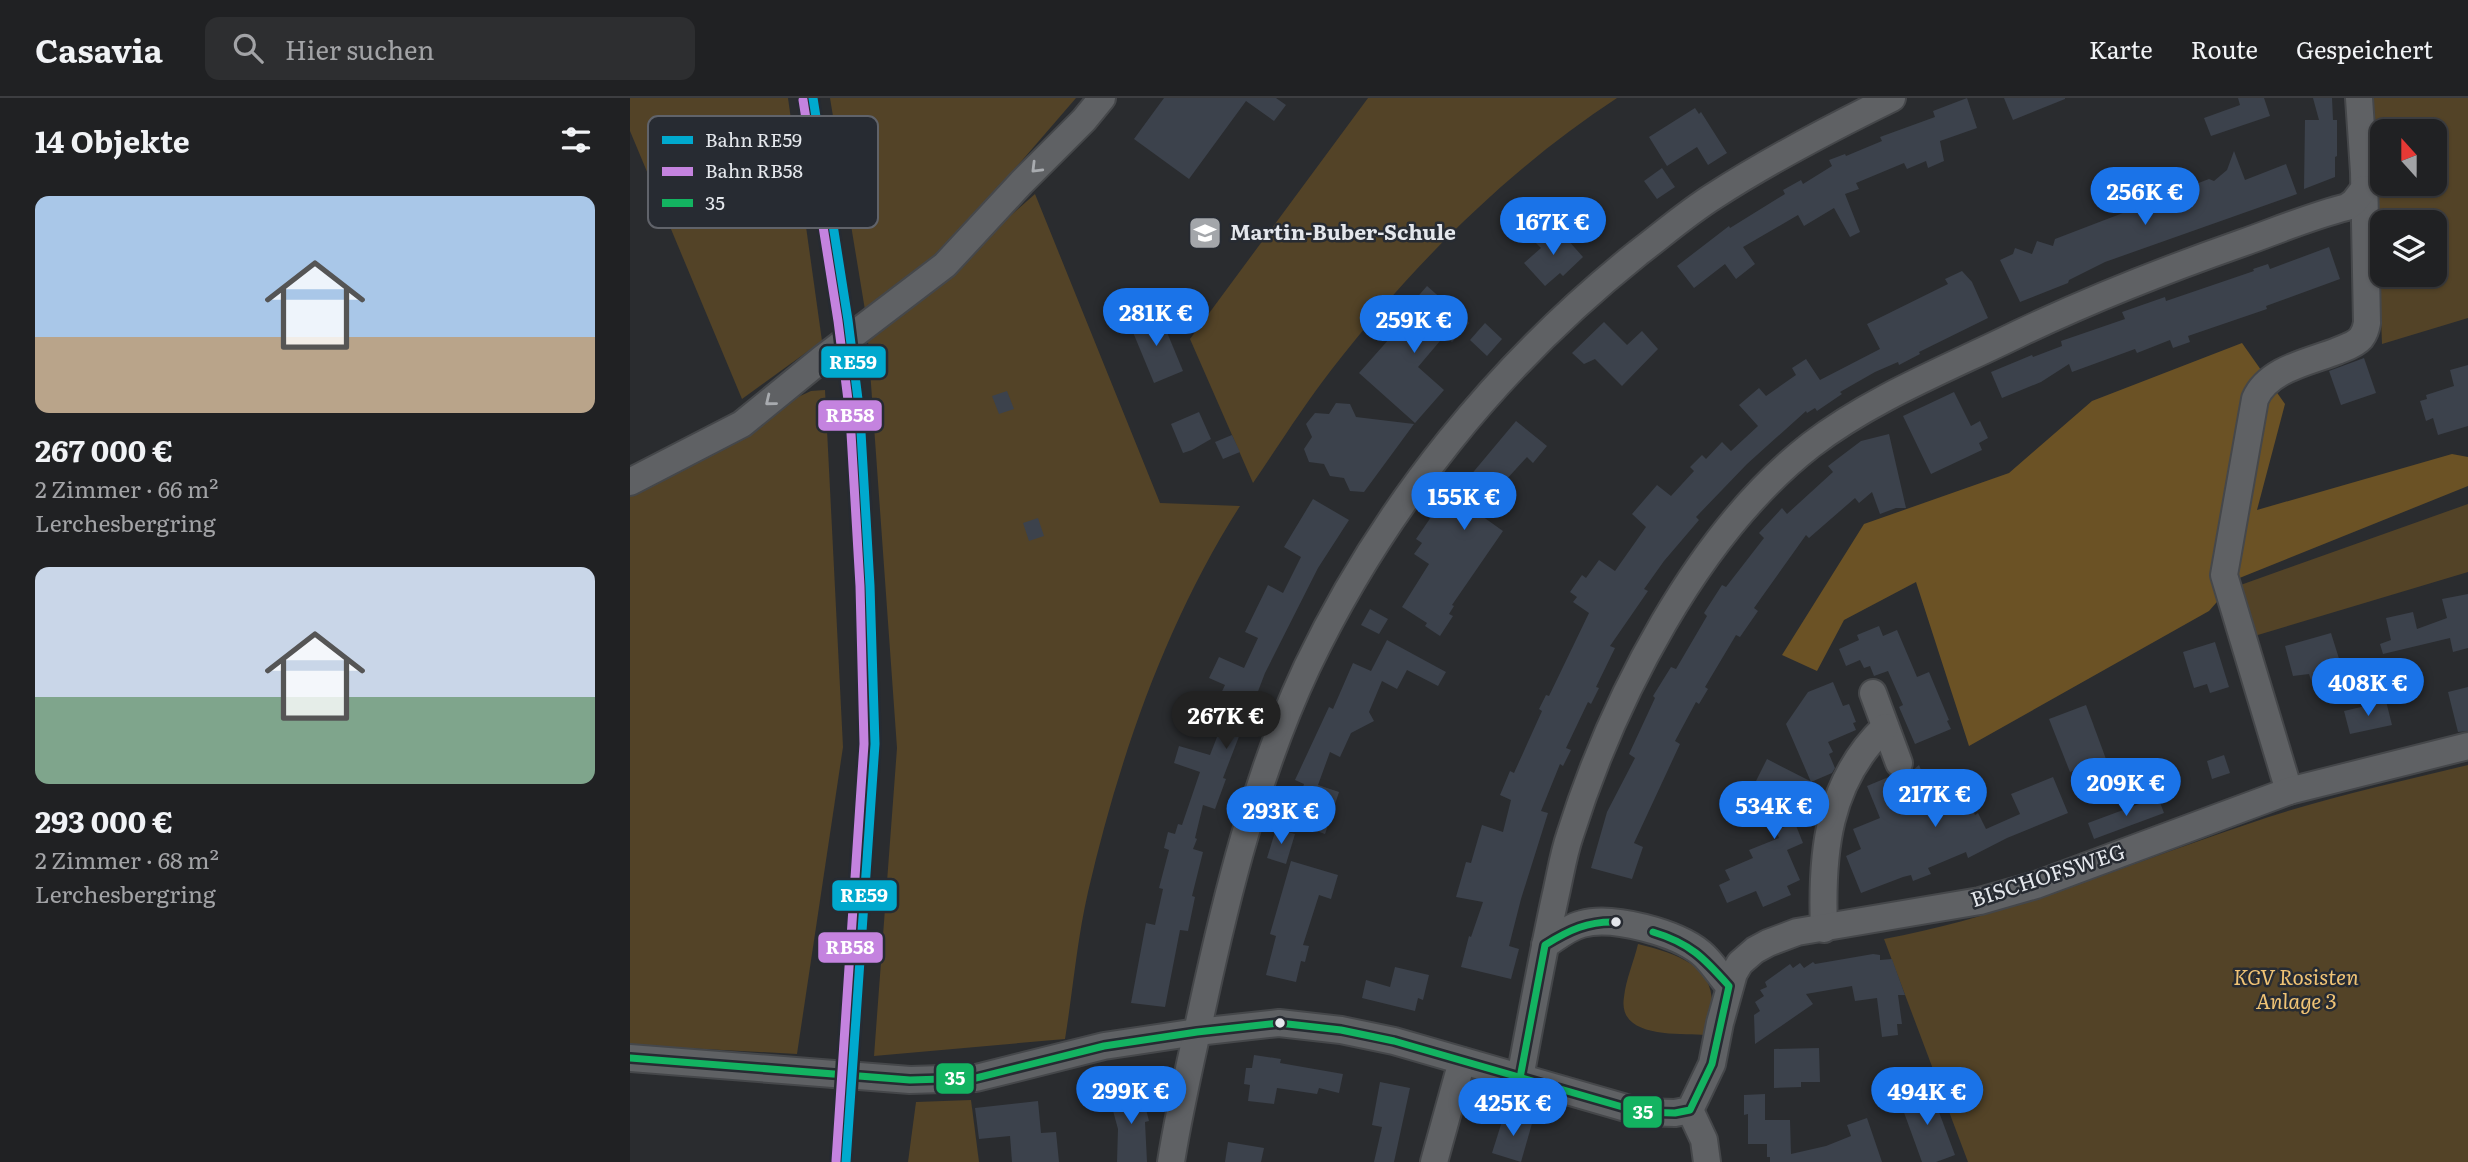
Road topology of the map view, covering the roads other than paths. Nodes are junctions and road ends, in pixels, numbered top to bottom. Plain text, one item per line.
1 (1102, 98) edge
2 (1892, 98) edge
3 (2359, 98) edge
4 (2364, 189) junction
5 (630, 482) edge
6 (1873, 693) dead end
7 (1885, 727) junction
8 (2468, 746) edge
9 (1899, 762) dead end
10 (2289, 791) junction
11 (1824, 929) junction
12 (1545, 945) junction
13 (1729, 986) junction
14 (1197, 1032) junction
15 (630, 1058) edge
16 (1462, 1061) junction
17 (1520, 1078) junction
18 (1690, 1110) junction
19 (1171, 1162) edge
20 (1434, 1162) edge
21 (1707, 1162) edge

1 -> 5 street
2 - 14 street
3 - 4 street
4 - 10 street
4 - 12 street
6 - 7 street
7 - 9 street
7 - 11 street
8 - 10 street, BISCHOFSWEG
10 - 11 street, BISCHOFSWEG
11 - 13 street, BISCHOFSWEG
12 - 13 street
12 - 17 street
13 - 18 street, BISCHOFSWEG
14 - 15 street
14 - 16 street
14 - 19 street
16 - 17 street
16 - 20 street
17 - 18 street
18 - 21 street

